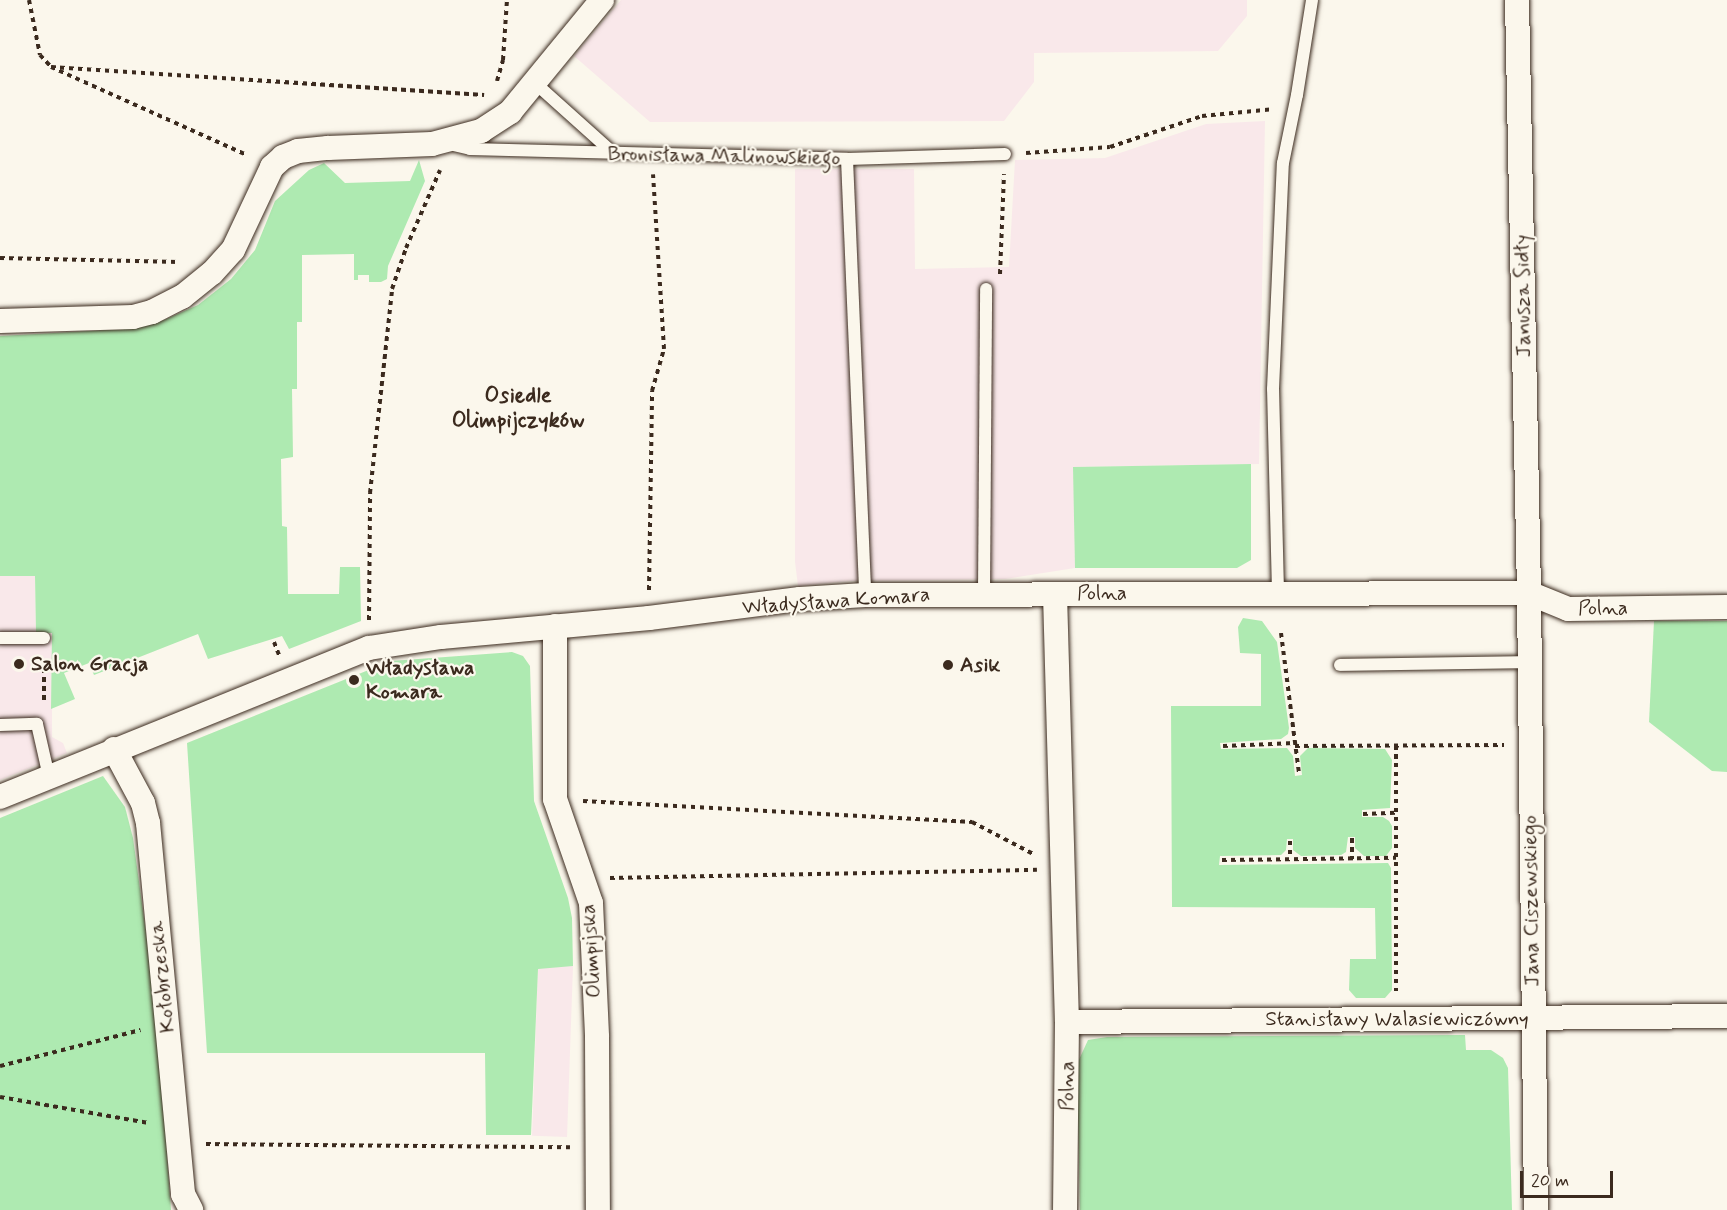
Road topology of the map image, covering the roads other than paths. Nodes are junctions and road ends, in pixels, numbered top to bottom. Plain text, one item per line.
1 (602, 0) edge
2 (1312, 0) edge
3 (1517, 0) edge
4 (528, 92) junction
5 (438, 143) junction
6 (614, 154) junction
7 (1005, 154) road end
8 (847, 159) junction
9 (986, 289) road end
10 (0, 321) edge
11 (1278, 592) junction
12 (1529, 593) junction
13 (984, 594) junction
14 (1055, 594) junction
15 (865, 595) junction
16 (1727, 608) edge
17 (555, 626) junction
18 (0, 638) edge
19 (44, 638) road end
20 (1529, 662) junction
21 (1340, 665) dead end
22 (0, 724) edge
23 (114, 749) junction
24 (49, 777) junction
25 (0, 797) edge
26 (1727, 1016) edge
27 (1532, 1018) junction
28 (1067, 1022) junction
29 (191, 1210) edge
30 (597, 1210) edge
31 (1065, 1210) edge
32 (1536, 1210) edge

1 - 4 street
2 - 11 lane
3 - 12 street, Janusza Sidły
4 - 5 street
4 - 6 lane
5 - 6 lane, Bronisława Malinowskiego
5 - 10 street, Bronisława Malinowskiego
6 - 8 lane, Bronisława Malinowskiego
7 - 8 lane, Bronisława Malinowskiego
8 - 15 lane
9 - 13 lane
11 - 12 street, Polna
11 - 14 street, Polna
12 - 16 street, Polna
12 - 20 street, Jana Ciszewskiego
13 - 14 street, Władysława Komara
13 - 15 street, Władysława Komara
14 - 28 street, Polna
15 - 17 street, Władysława Komara
17 - 23 street, Władysława Komara
17 - 30 street, Olimpijska
18 - 19 lane
20 - 21 lane
20 - 27 street, Jana Ciszewskiego
22 - 24 lane
23 - 24 street, Władysława Komara
23 - 29 street, Kołobrzeska
24 - 25 street, Władysława Komara
26 - 27 street, Stanisławy Walasiewiczówny
27 - 28 street, Stanisławy Walasiewiczówny
27 - 32 street, Jana Ciszewskiego
28 - 31 street, Polna

